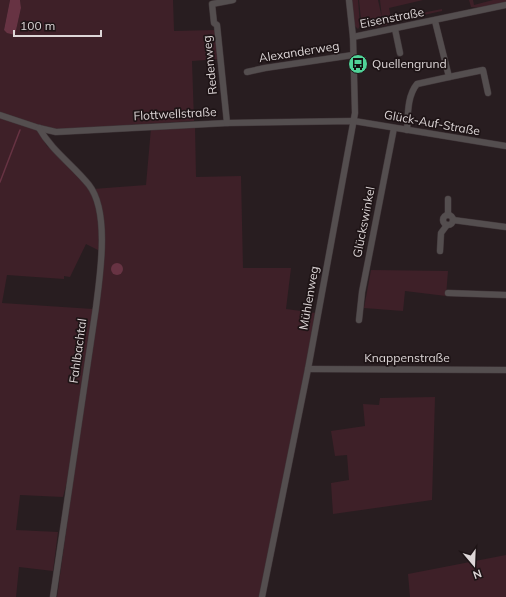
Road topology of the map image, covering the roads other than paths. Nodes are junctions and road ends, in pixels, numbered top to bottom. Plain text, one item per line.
1 (233, 0) edge
2 (349, 0) edge
3 (506, 5) edge
4 (435, 21) junction
5 (395, 29) junction
6 (353, 37) junction
7 (400, 53) dead end
8 (354, 55) junction
9 (247, 72) dead end
10 (449, 77) junction
11 (488, 93) dead end
12 (0, 115) edge
13 (354, 121) junction
14 (227, 123) junction
15 (38, 128) junction
16 (394, 128) junction
17 (407, 130) junction
18 (506, 146) edge
19 (448, 199) dead end
20 (448, 215) junction
21 (453, 220) junction
22 (447, 225) junction
23 (506, 227) edge
24 (440, 251) dead end
25 (448, 293) dead end
26 (506, 295) edge
27 (359, 320) dead end
28 (308, 369) junction
29 (506, 370) edge
30 (52, 597) edge
31 (262, 597) edge

1 - 14 street, Redenweg
2 - 6 street, Mühlenweg
3 - 4 street, Eisenstraße
4 - 5 street, Eisenstraße
4 - 10 street
5 - 6 street, Eisenstraße
5 - 7 street
6 - 8 street, Mühlenweg
8 - 9 street, Alexanderweg
8 - 13 street, Mühlenweg
10 - 11 street
10 - 17 street
12 - 15 street, Flottwellstraße
13 - 14 street, Flottwellstraße
13 - 16 street, Glück-Auf-Straße
13 - 28 street, Mühlenweg
14 - 15 street, Flottwellstraße
15 - 30 street, Fahlbachtal
16 - 17 street, Glück-Auf-Straße
16 - 27 street, Glückswinkel
17 - 18 street, Glück-Auf-Straße
19 - 20 street
20 - 21 street
20 - 22 street
21 - 22 street
21 - 23 street
22 - 24 street
25 - 26 street
28 - 29 street, Knappenstraße
28 - 31 street, Mühlenweg

